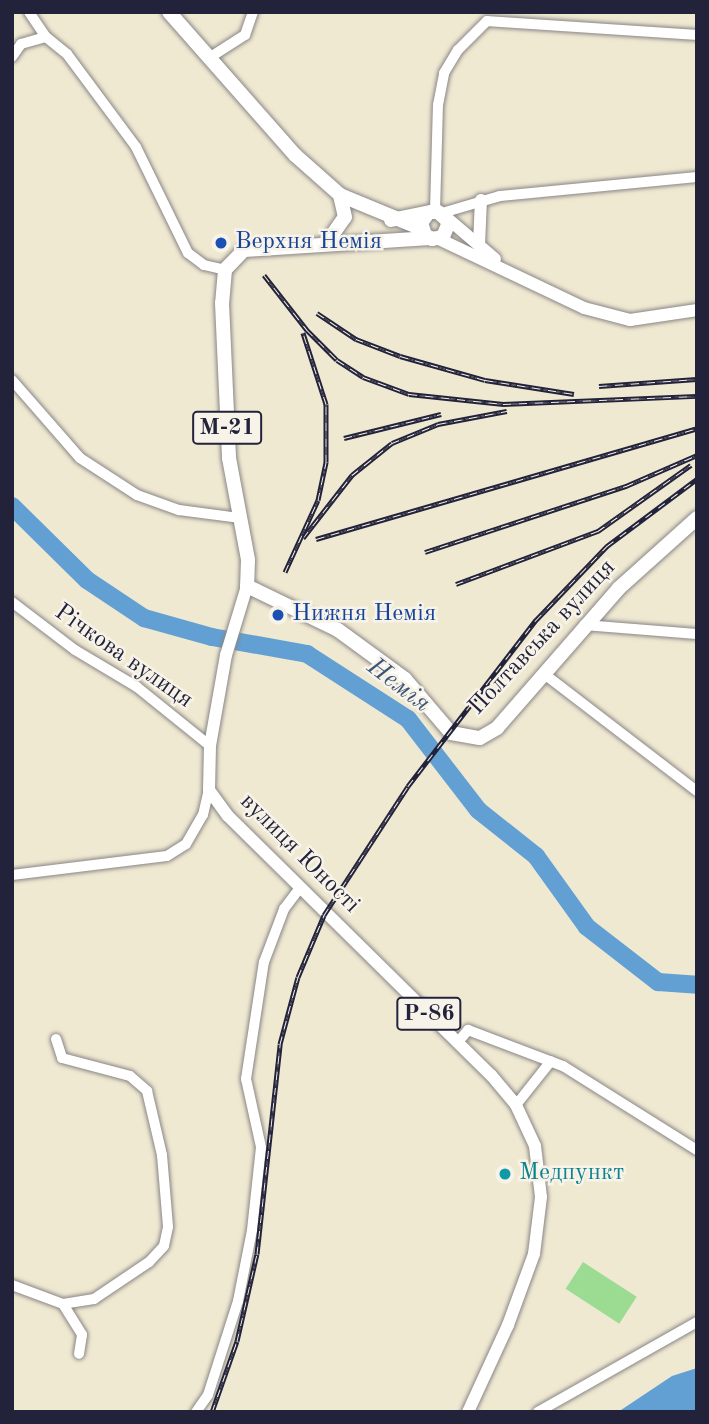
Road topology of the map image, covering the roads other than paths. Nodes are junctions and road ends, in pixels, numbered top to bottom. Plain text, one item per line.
1 (29, 12) edge
2 (169, 12) edge
3 (253, 12) edge
4 (500, 16) edge
5 (697, 35) edge
6 (46, 37) junction
7 (12, 57) edge
8 (209, 58) junction
9 (697, 177) edge
10 (340, 195) junction
11 (481, 200) junction
12 (391, 220) junction
13 (431, 223) junction
14 (388, 240) junction
15 (328, 241) junction
16 (479, 245) junction
17 (503, 267) junction
18 (225, 270) junction
19 (697, 310) edge
20 (12, 380) edge
21 (240, 518) junction
22 (697, 518) edge
23 (247, 586) junction
24 (12, 602) edge
25 (584, 625) junction
26 (697, 634) edge
27 (543, 673) junction
28 (209, 746) junction
29 (209, 790) junction
30 (697, 791) edge
31 (12, 875) edge
32 (300, 888) junction
33 (56, 1039) dead end
34 (458, 1042) junction
35 (551, 1061) junction
36 (516, 1105) junction
37 (697, 1150) edge
38 (12, 1285) edge
39 (63, 1304) junction
40 (697, 1322) edge
41 (79, 1354) dead end
42 (196, 1412) edge
43 (468, 1412) edge
44 (538, 1412) edge

1 - 6 street
2 - 8 highway
3 - 8 street
4 - 5 street
4 - 13 street
6 - 7 street
6 - 18 street
8 - 10 highway
9 - 11 street
10 - 12 highway
10 - 15 highway
11 - 13 street
11 - 16 main road
12 - 13 highway
12 - 13 highway
13 - 14 highway
13 - 14 highway
13 - 16 main road
13 - 17 main road
14 - 15 highway
15 - 18 highway
16 - 17 main road
17 - 19 main road
18 - 21 highway, М-21
20 - 21 street
21 - 23 highway, М-21
22 - 25 highway, Полтавська вулиця
23 - 27 highway, Полтавська вулиця
23 - 28 main road, вулиця Юності
24 - 28 street, Річкова вулиця
25 - 26 street
25 - 27 highway, Полтавська вулиця
27 - 30 street
28 - 29 main road, вулиця Юності
29 - 31 street
29 - 32 main road, вулиця Юності / Р-86
32 - 34 main road, вулиця Юності / Р-86
32 - 42 street
33 - 39 street
34 - 35 street
34 - 36 main road, вулиця Юності / Р-86
35 - 36 street
35 - 37 street
36 - 43 main road, вулиця Юності / Р-86
38 - 39 street
39 - 41 street
40 - 44 street

